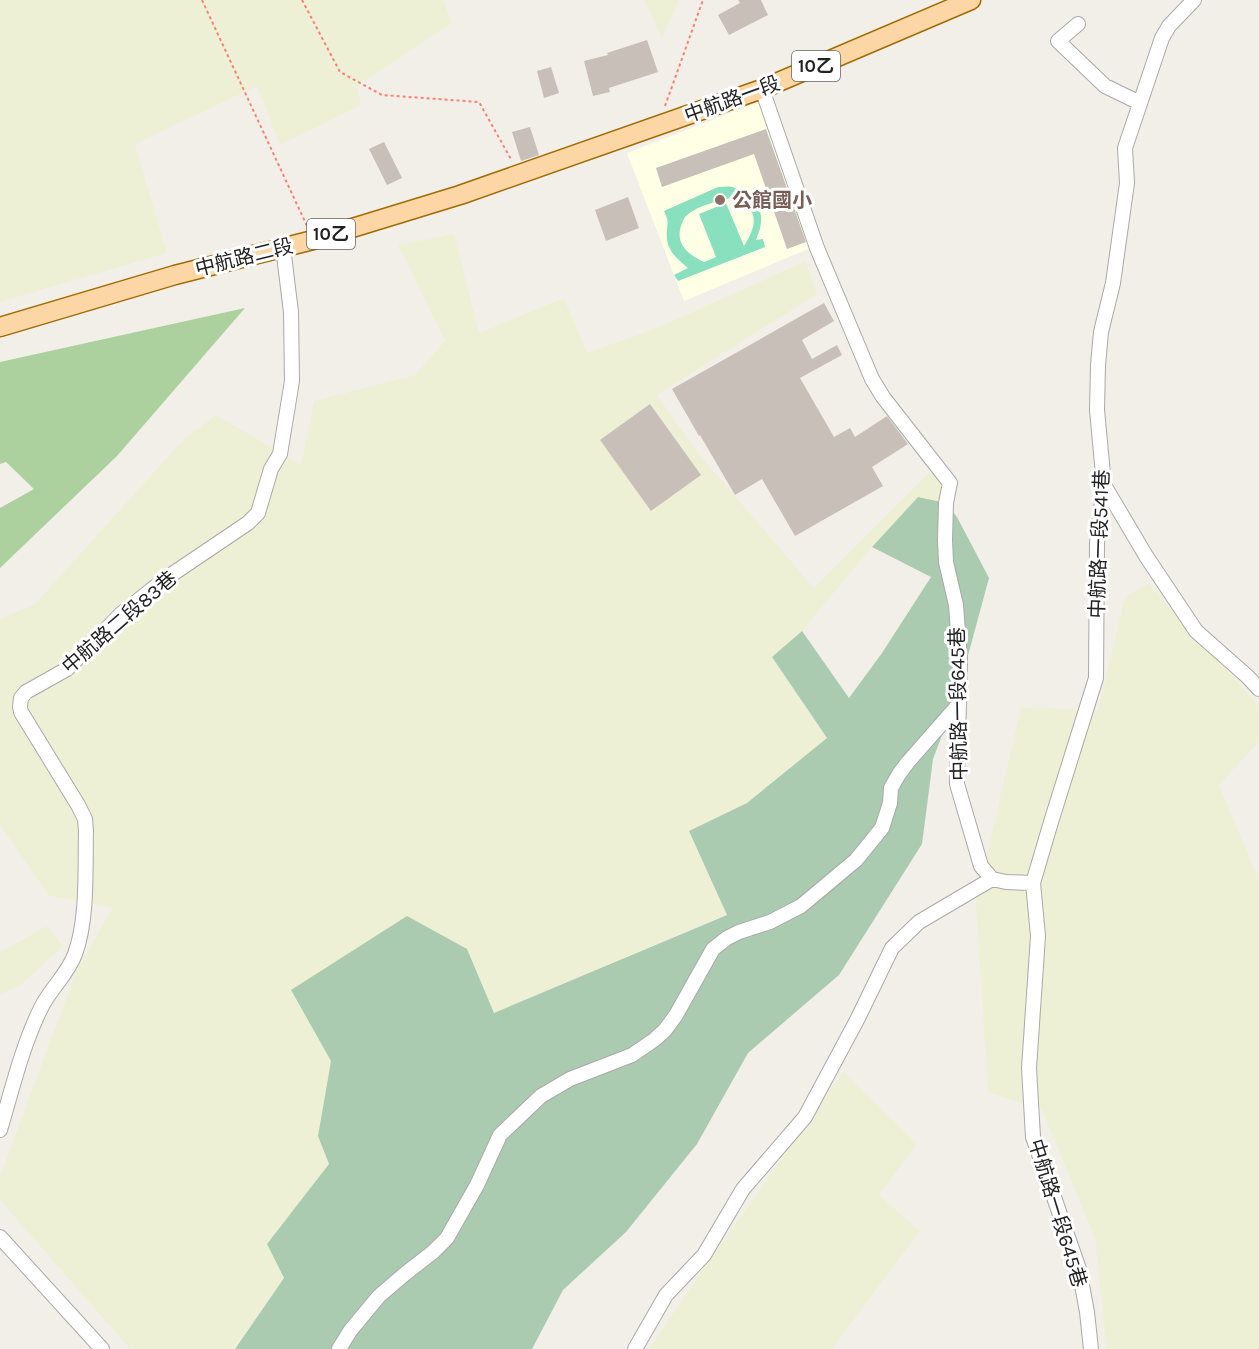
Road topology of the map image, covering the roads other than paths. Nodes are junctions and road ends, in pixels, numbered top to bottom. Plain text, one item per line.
1 (971, 0) edge
2 (1194, 0) edge
3 (1078, 24) dead end
4 (762, 89) junction
5 (1140, 102) junction
6 (658, 126) joint
7 (283, 247) junction
8 (0, 327) edge
9 (1104, 485) junction
10 (1259, 690) edge
11 (959, 704) junction
12 (992, 879) junction
13 (1033, 883) junction
14 (0, 1130) edge
15 (0, 1237) edge
16 (102, 1349) edge
17 (339, 1349) edge
18 (635, 1349) edge
19 (1091, 1349) edge

1 - 4 main road, 中航路一段 / 10乙
2 - 5 lane, 中航路一段541巷
3 - 5 lane
4 - 6 main road, 中航路一段 / 10乙
4 - 11 lane, 中航路一段645巷
5 - 9 lane, 中航路一段541巷
6 - 7 main road, 中航路二段 / 10乙
7 - 8 main road, 中航路二段 / 10乙
7 - 14 lane, 中航路二段83巷
9 - 10 lane
9 - 13 lane, 中航路一段541巷
11 - 12 lane, 中航路一段645巷
11 - 17 lane
12 - 13 lane
12 - 18 lane
13 - 19 lane, 中航路一段645巷
15 - 16 lane

